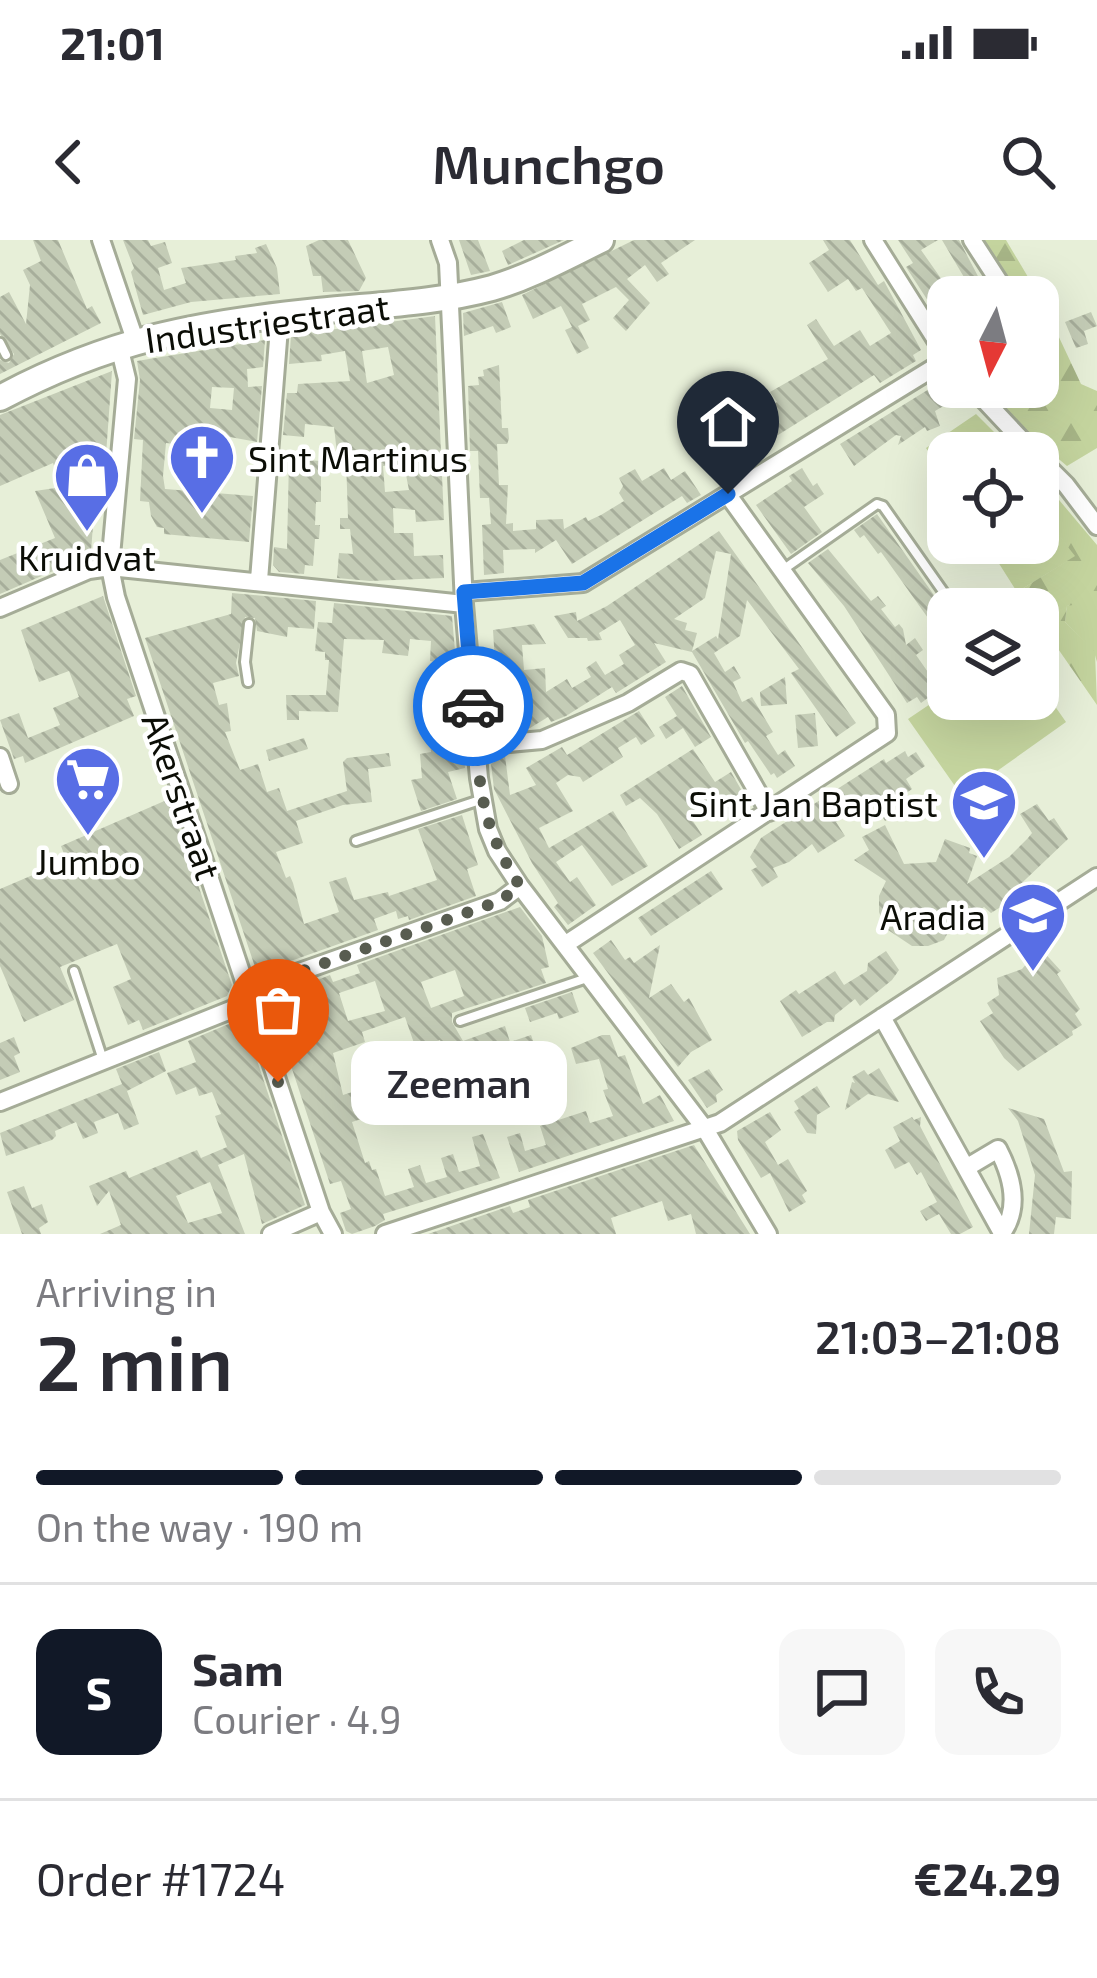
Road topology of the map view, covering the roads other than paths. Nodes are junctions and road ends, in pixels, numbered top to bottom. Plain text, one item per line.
1 (101, 240) edge
2 (440, 240) edge
3 (602, 240) edge
4 (873, 240) edge
5 (972, 240) edge
6 (995, 276) edge
7 (449, 296) junction
8 (280, 315) junction
9 (927, 326) edge
10 (0, 343) edge
11 (127, 343) junction
12 (6, 355) dead end
13 (927, 372) edge
14 (12, 384) edge
15 (992, 408) edge
16 (1015, 432) edge
17 (1059, 477) edge
18 (728, 494) junction
19 (1097, 526) edge
20 (110, 567) junction
21 (782, 570) junction
22 (256, 586) junction
23 (941, 588) edge
24 (464, 598) junction
25 (0, 608) edge
26 (249, 624) dead end
27 (248, 682) dead end
28 (476, 746) junction
29 (0, 757) edge
30 (9, 784) dead end
31 (481, 800) junction
32 (770, 812) junction
33 (356, 841) dead end
34 (1097, 877) edge
35 (520, 886) junction
36 (566, 944) junction
37 (74, 970) dead end
38 (590, 977) junction
39 (250, 996) junction
40 (882, 1017) junction
41 (460, 1021) dead end
42 (103, 1061) junction
43 (0, 1102) edge
44 (705, 1129) junction
45 (966, 1168) dead end
46 (321, 1212) junction
47 (271, 1234) edge
48 (333, 1234) edge
49 (385, 1234) edge
50 (768, 1234) edge

1 - 11 street, Akerstraat
2 - 7 street
3 - 7 street, Industriestraat
4 - 9 street
5 - 6 street
7 - 8 street, Industriestraat
7 - 24 street
8 - 11 street, Industriestraat
8 - 22 street
10 - 12 lane
11 - 14 street, Industriestraat
11 - 20 street, Akerstraat
13 - 18 street
15 - 16 street
17 - 19 street
18 - 21 street
18 - 24 street
20 - 22 street
20 - 25 street
20 - 39 street, Akerstraat
21 - 23 lane
21 - 32 street
22 - 24 street
24 - 28 street
26 - 27 lane
28 - 31 street
28 - 32 street
29 - 30 street
31 - 33 lane
31 - 35 street
32 - 36 street
34 - 40 street
35 - 36 street
35 - 39 street
36 - 38 street
37 - 42 lane
38 - 41 lane
38 - 44 street
39 - 42 street
39 - 46 street, Akerstraat
40 - 44 street
40 - 45 street
42 - 43 street
44 - 49 street
44 - 50 street
46 - 47 street
46 - 48 street, Akerstraat

